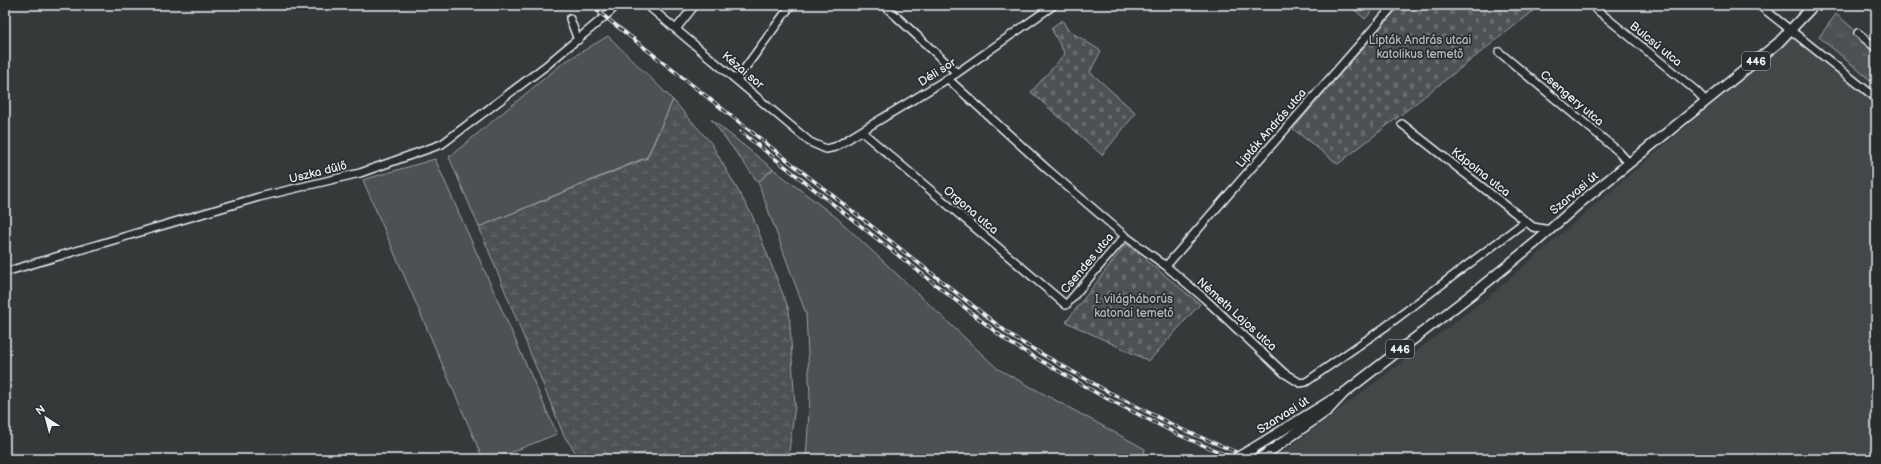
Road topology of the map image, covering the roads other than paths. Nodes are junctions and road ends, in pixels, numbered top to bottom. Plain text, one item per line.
1 (617, 5) edge
2 (647, 5) edge
3 (695, 5) edge
4 (791, 5) edge
5 (1054, 5) edge
6 (1394, 5) edge
7 (1591, 5) edge
8 (1759, 5) edge
9 (1814, 5) edge
10 (888, 6) edge
11 (570, 19) dead end
12 (676, 29) junction
13 (1791, 30) junction
14 (1858, 33) dead end
15 (578, 40) junction
16 (1876, 48) edge
17 (1499, 52) dead end
18 (957, 73) junction
19 (737, 79) junction
20 (948, 79) junction
21 (1876, 98) edge
22 (1706, 101) junction
23 (1402, 124) dead end
24 (862, 132) junction
25 (826, 149) joint
26 (1629, 163) junction
27 (1526, 221) junction
28 (1550, 230) junction
29 (1125, 236) junction
30 (1166, 266) junction
31 (5, 272) edge
32 (1066, 305) joint
33 (1344, 393) junction
34 (1262, 457) edge
35 (1235, 459) edge

1 - 15 street, Uszka dűlő
2 - 12 street, Kézai sor
3 - 12 street
4 - 19 street
5 - 18 street, Déli sor
6 - 30 street, Lipták András utca
7 - 22 street, Bulcsú utca
8 - 13 street
9 - 13 main road, Szarvasi út / 446
10 - 18 street
11 - 15 street
12 - 19 street, Kézai sor
13 - 21 street
13 - 22 main road, Szarvasi út / 446
14 - 16 street
15 - 31 street, Uszka dűlő
17 - 26 street, Csengery utca
18 - 20 street, Déli sor
19 - 25 street, Kézai sor
20 - 24 street, Déli sor
20 - 29 street, Németh Lajos utca
22 - 26 main road, Szarvasi út / 446
23 - 27 street, Kápolna utca
24 - 25 street, Déli sor
24 - 32 street, Orgona utca
26 - 28 main road, Szarvasi út / 446
27 - 28 street, Kápolna utca
27 - 30 street, Németh Lajos utca
28 - 33 main road, Szarvasi út / 446
29 - 30 street, Németh Lajos utca
29 - 32 street, Csendes utca
33 - 34 main road, Szarvasi út / 446
33 - 35 main road, Szarvasi út / 446, bridge

